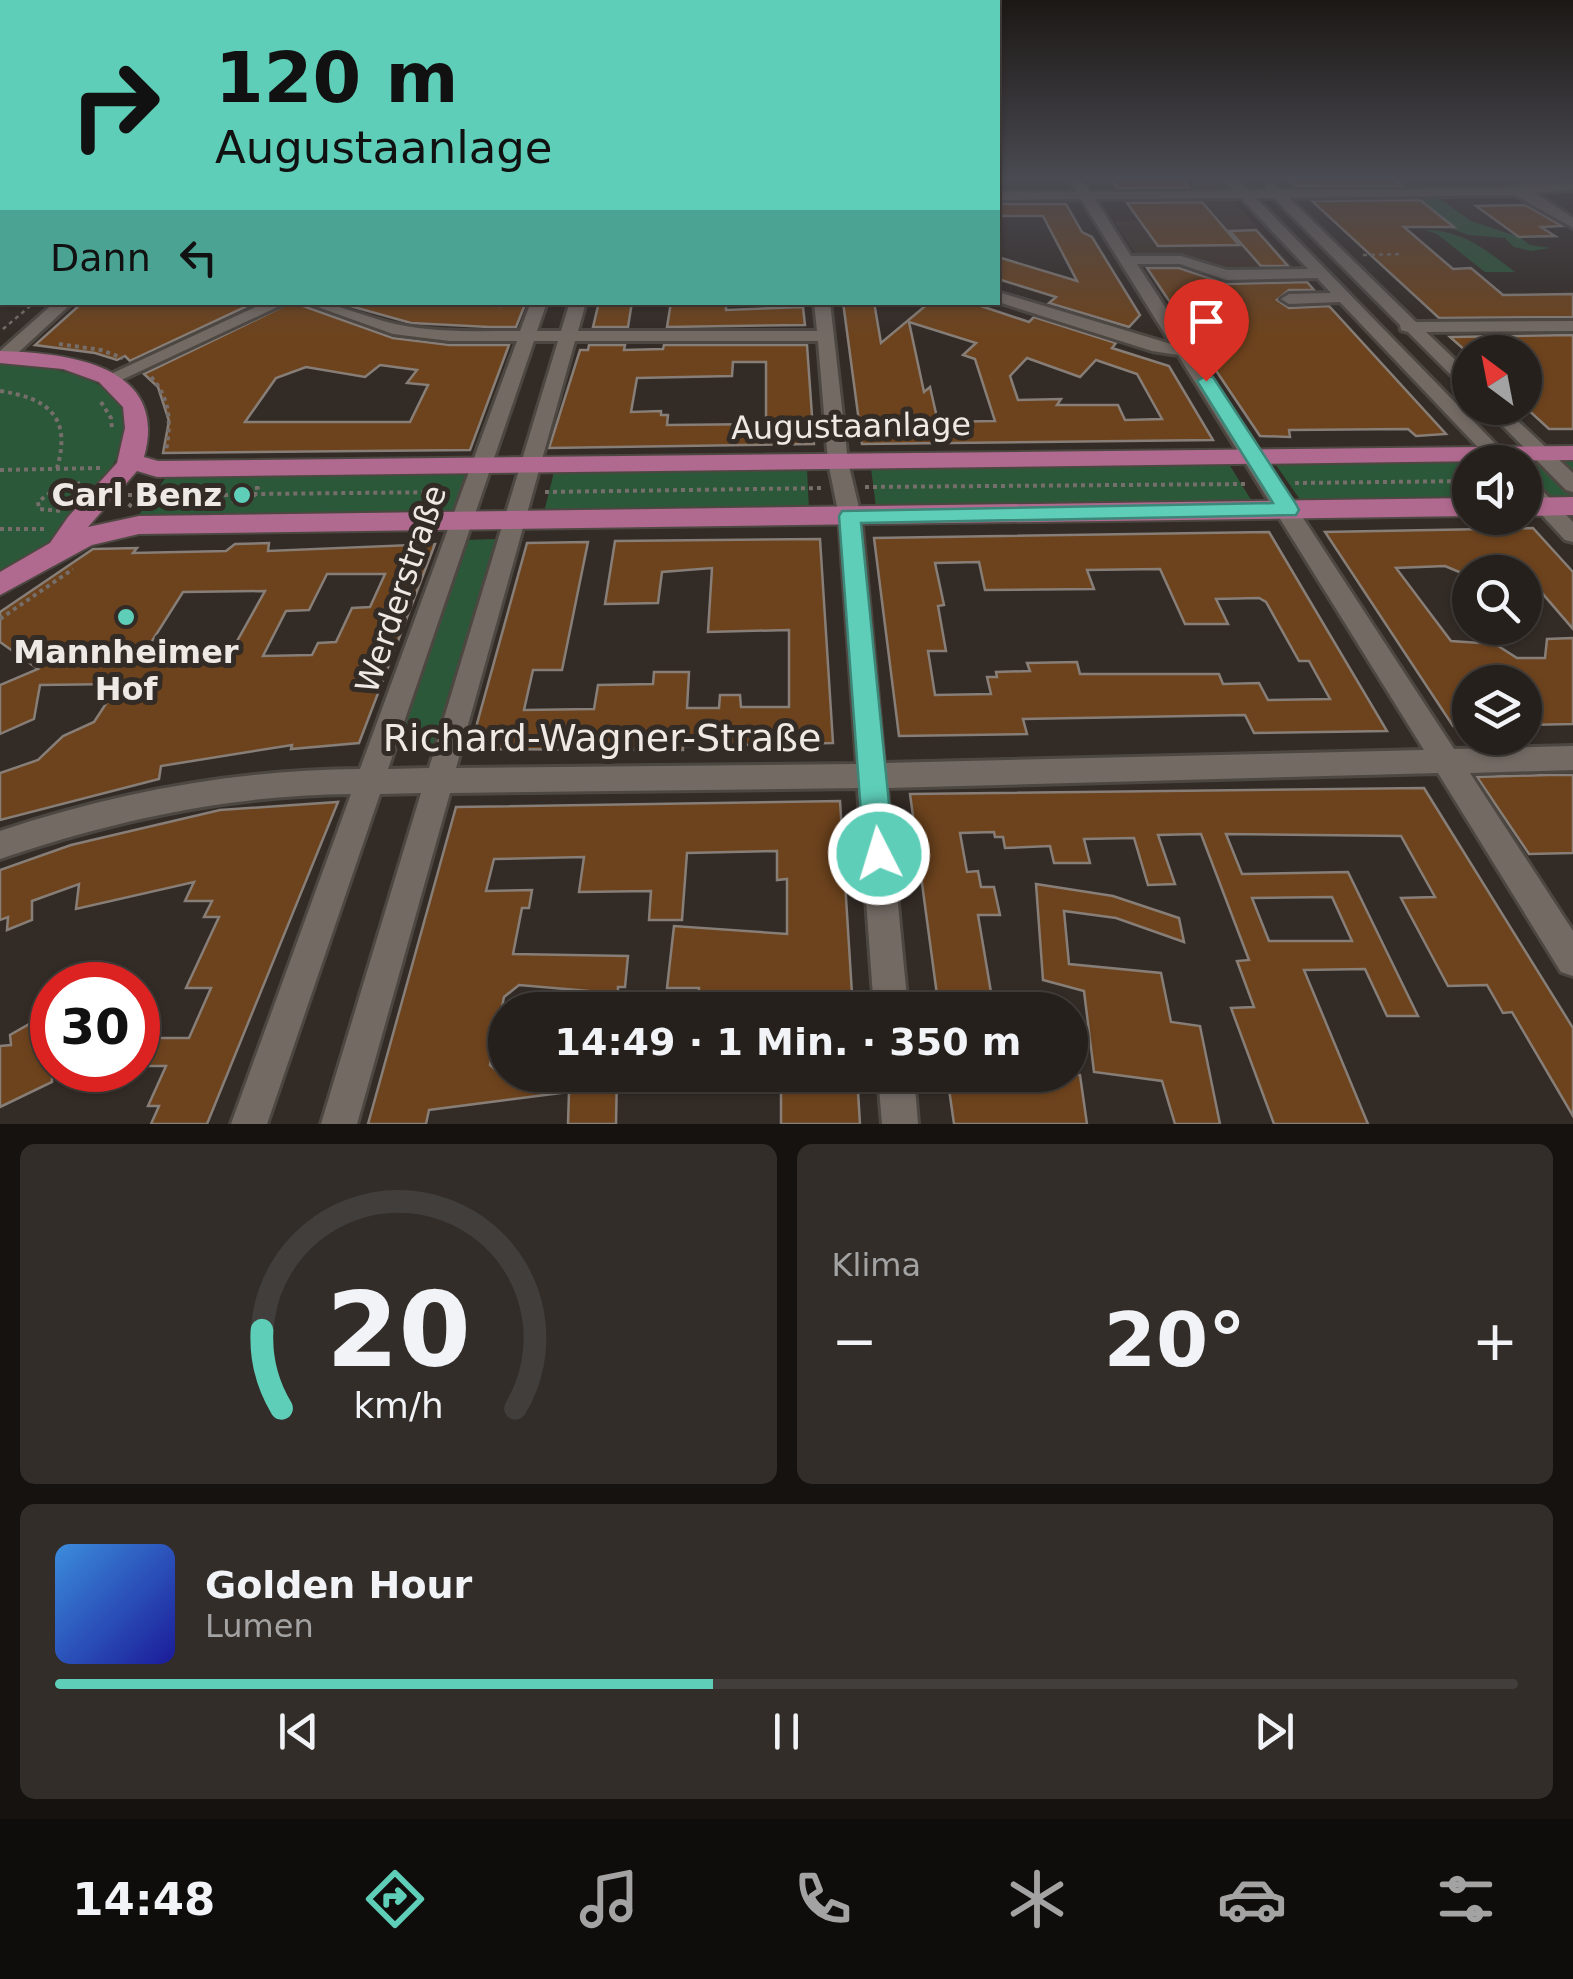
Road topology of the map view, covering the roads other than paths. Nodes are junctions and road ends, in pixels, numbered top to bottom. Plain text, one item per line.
1 (1113, 231) edge
2 (1281, 231) edge
3 (1315, 231) edge
4 (1135, 260) junction
5 (1321, 273) junction
6 (1344, 297) junction
7 (1000, 298) edge
8 (1289, 299) dead end
9 (61, 305) edge
10 (273, 305) edge
11 (320, 305) edge
12 (538, 305) edge
13 (577, 305) edge
14 (822, 305) edge
15 (1573, 326) edge
16 (1374, 327) junction
17 (1412, 327) junction
18 (826, 336) junction
19 (526, 338) junction
20 (567, 338) junction
21 (1188, 352) junction
22 (2, 357) edge
23 (1452, 366) edge
24 (99, 385) junction
25 (1512, 425) edge
26 (1487, 445) edge
27 (1533, 445) edge
28 (1542, 452) edge
29 (1573, 453) edge
30 (1542, 454) edge
31 (1254, 456) junction
32 (1452, 458) edge
33 (131, 461) junction
34 (838, 462) junction
35 (529, 465) junction
36 (481, 466) junction
37 (1573, 485) edge
38 (519, 506) junction
39 (1573, 506) edge
40 (1542, 507) edge
41 (1452, 508) edge
42 (1288, 510) junction
43 (1542, 512) edge
44 (850, 516) junction
45 (463, 521) junction
46 (1573, 535) edge
47 (60, 542) junction
48 (0, 585) edge
49 (1573, 758) edge
50 (1448, 760) junction
51 (873, 776) junction
52 (440, 779) junction
53 (371, 780) junction
54 (0, 846) edge
55 (1573, 960) edge
56 (890, 992) edge
57 (897, 1092) edge
58 (249, 1124) edge
59 (339, 1124) edge
60 (900, 1124) edge

1 - 4 street
2 - 5 street
3 - 17 street
4 - 5 street
4 - 21 street
5 - 6 street
6 - 8 street
6 - 16 street
7 - 21 street
9 - 22 street
10 - 24 street
11 - 19 street
12 - 19 street, Werderstraße
13 - 20 street
14 - 18 street
15 - 17 street
16 - 17 street
16 - 26 street
17 - 23 street
18 - 20 street
18 - 34 street
19 - 20 street
19 - 36 street, Werderstraße
20 - 35 street
21 - 31 street
22 - 24 main road
24 - 33 main road
25 - 27 street
28 - 29 main road, Augustaanlage
30 - 37 street
31 - 32 main road, Augustaanlage
31 - 34 main road, Augustaanlage
31 - 42 street
33 - 36 main road, Augustaanlage
33 - 47 main road
34 - 35 main road, Augustaanlage
34 - 44 street
35 - 36 main road, Augustaanlage
35 - 38 street
36 - 45 street, Werderstraße
38 - 44 main road
38 - 45 main road
38 - 52 street
39 - 40 main road
41 - 42 main road
42 - 44 main road
42 - 50 street
43 - 46 street
44 - 51 street
45 - 47 main road
45 - 53 street, Werderstraße
47 - 48 main road
49 - 50 street, Richard-Wagner-Straße
50 - 51 street, Richard-Wagner-Straße
50 - 55 street
51 - 52 street, Richard-Wagner-Straße
51 - 56 street
52 - 53 street, Richard-Wagner-Straße
52 - 59 street
53 - 54 street, Richard-Wagner-Straße
53 - 58 street, Werderstraße
57 - 60 street

